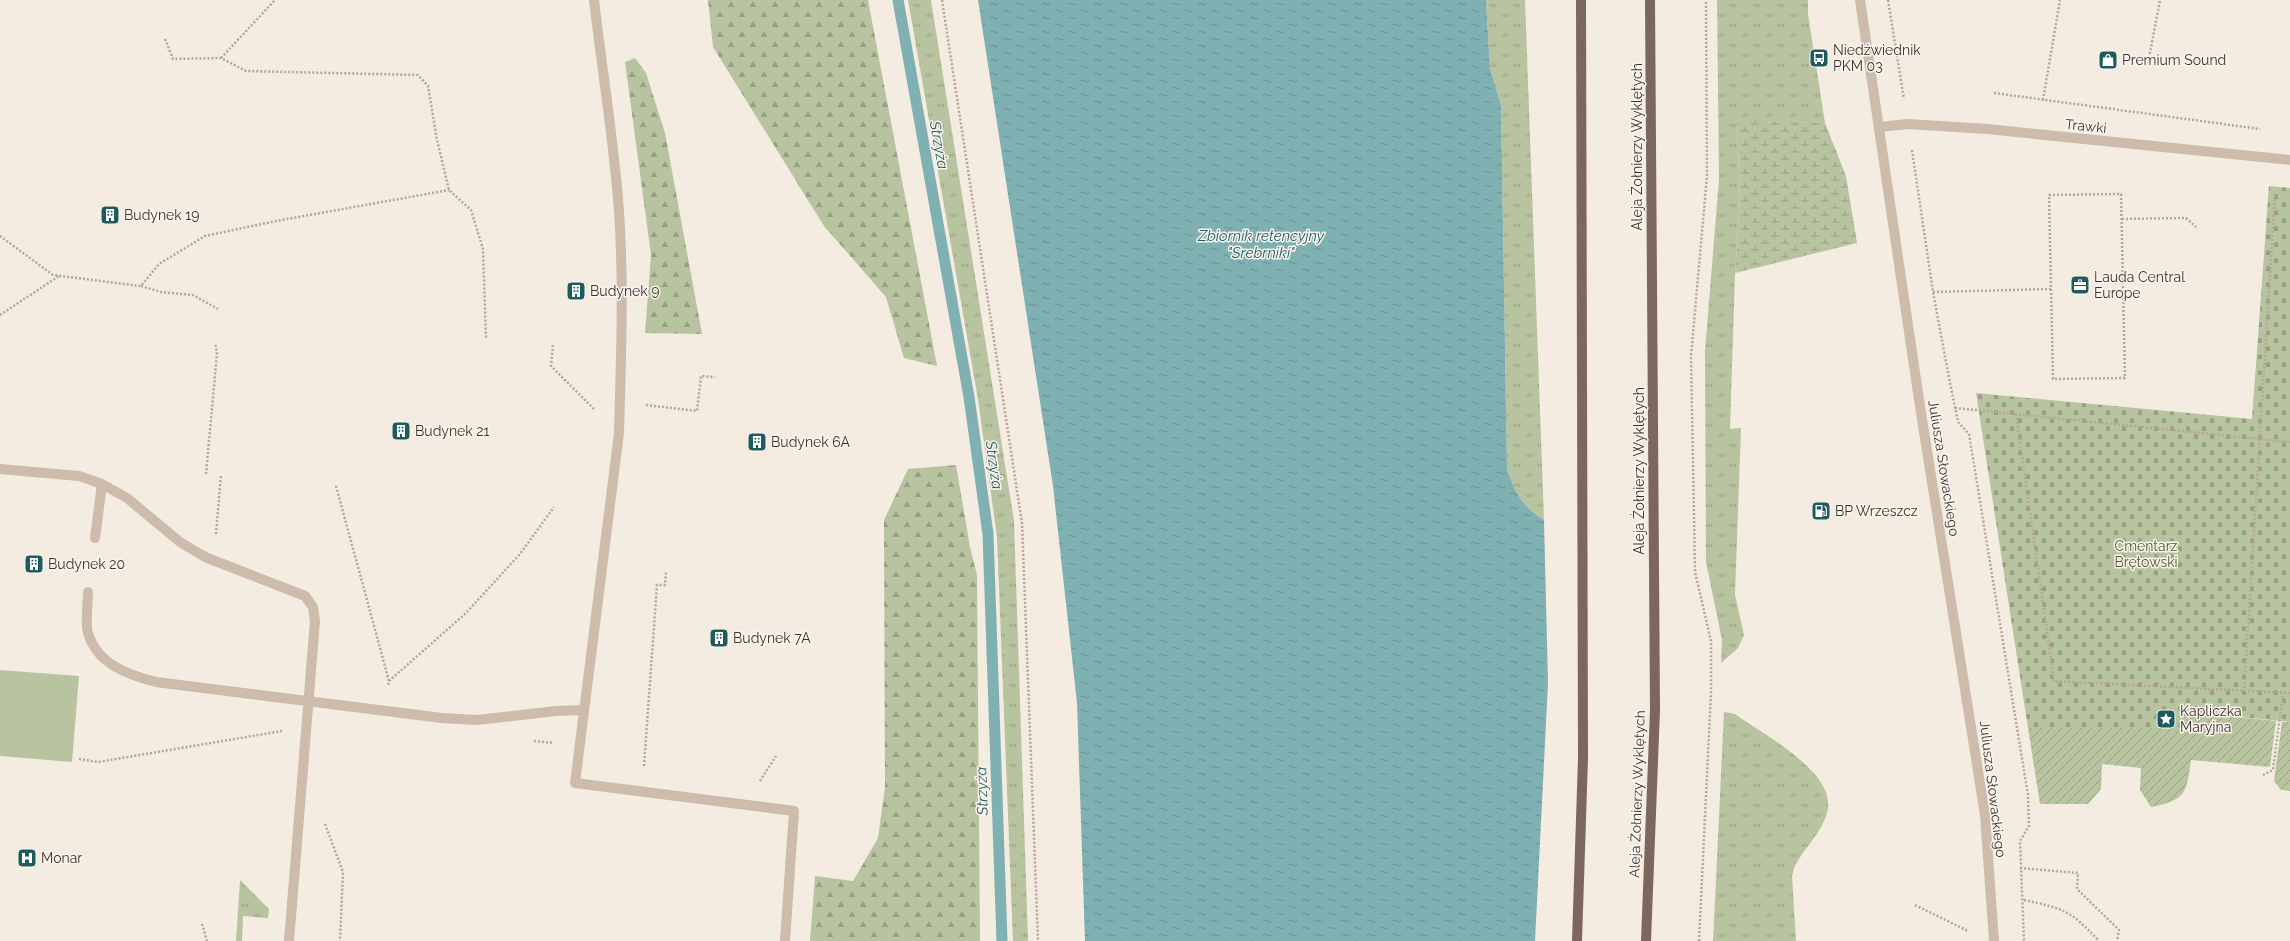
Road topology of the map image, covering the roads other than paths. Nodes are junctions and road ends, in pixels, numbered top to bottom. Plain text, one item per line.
1 (594, 0) edge
2 (1581, 0) edge
3 (1650, 0) edge
4 (1860, 0) edge
5 (1880, 126) junction
6 (2290, 160) edge
7 (0, 470) edge
8 (102, 484) junction
9 (96, 538) dead end
10 (88, 592) dead end
11 (308, 701) junction
12 (583, 710) junction
13 (289, 941) edge
14 (785, 941) edge
15 (1576, 941) edge
16 (1646, 941) edge
17 (1994, 941) edge

1 - 12 street
2 - 15 main road
3 - 16 main road, Aleja Żołnierzy Wyklętych
4 - 5 street, Juliusza Słowackiego
5 - 6 street, Trawki
5 - 17 street, Juliusza Słowackiego
7 - 8 street
8 - 9 street
8 - 11 street
10 - 11 street
11 - 12 street
11 - 13 street
12 - 14 street

